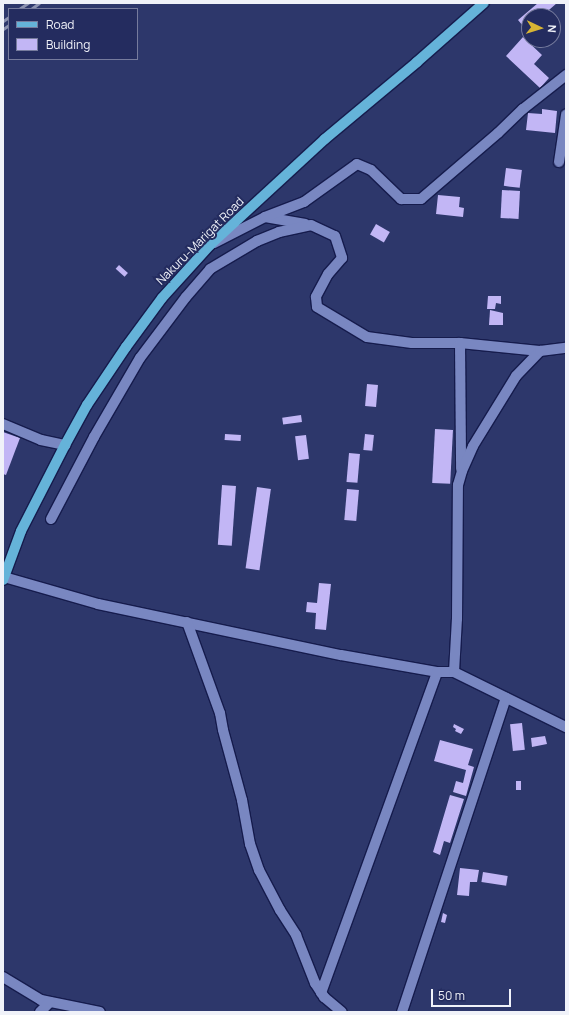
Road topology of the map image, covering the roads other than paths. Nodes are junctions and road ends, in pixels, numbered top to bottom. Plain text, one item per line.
1 (484, 3) edge
2 (566, 75) edge
3 (566, 115) edge
4 (559, 162) dead end
5 (265, 217) junction
6 (311, 225) junction
7 (210, 245) junction
8 (460, 343) junction
9 (566, 348) edge
10 (540, 351) junction
11 (3, 424) edge
12 (64, 445) junction
13 (462, 471) junction
14 (51, 519) dead end
15 (4, 579) edge
16 (187, 622) junction
17 (437, 672) junction
18 (454, 672) junction
19 (506, 698) junction
20 (566, 727) edge
21 (3, 977) edge
22 (321, 993) junction
23 (50, 1002) junction
24 (40, 1012) edge
25 (100, 1012) edge
26 (342, 1012) edge
27 (402, 1012) edge

1 - 7 main road, Nakuru-Marigat Road
2 - 5 street
3 - 4 street
5 - 6 street
5 - 7 street
6 - 8 street
6 - 14 street
7 - 12 main road, Nakuru-Marigat Road
8 - 10 street
8 - 13 street
9 - 10 street
10 - 13 street
11 - 12 street
12 - 15 main road, Nakuru-Marigat Road
13 - 18 street
15 - 16 street
16 - 17 street
16 - 22 street
17 - 18 street
17 - 22 street
18 - 19 street
19 - 20 street
19 - 27 street
21 - 23 street
22 - 26 street
23 - 24 street
23 - 25 street

